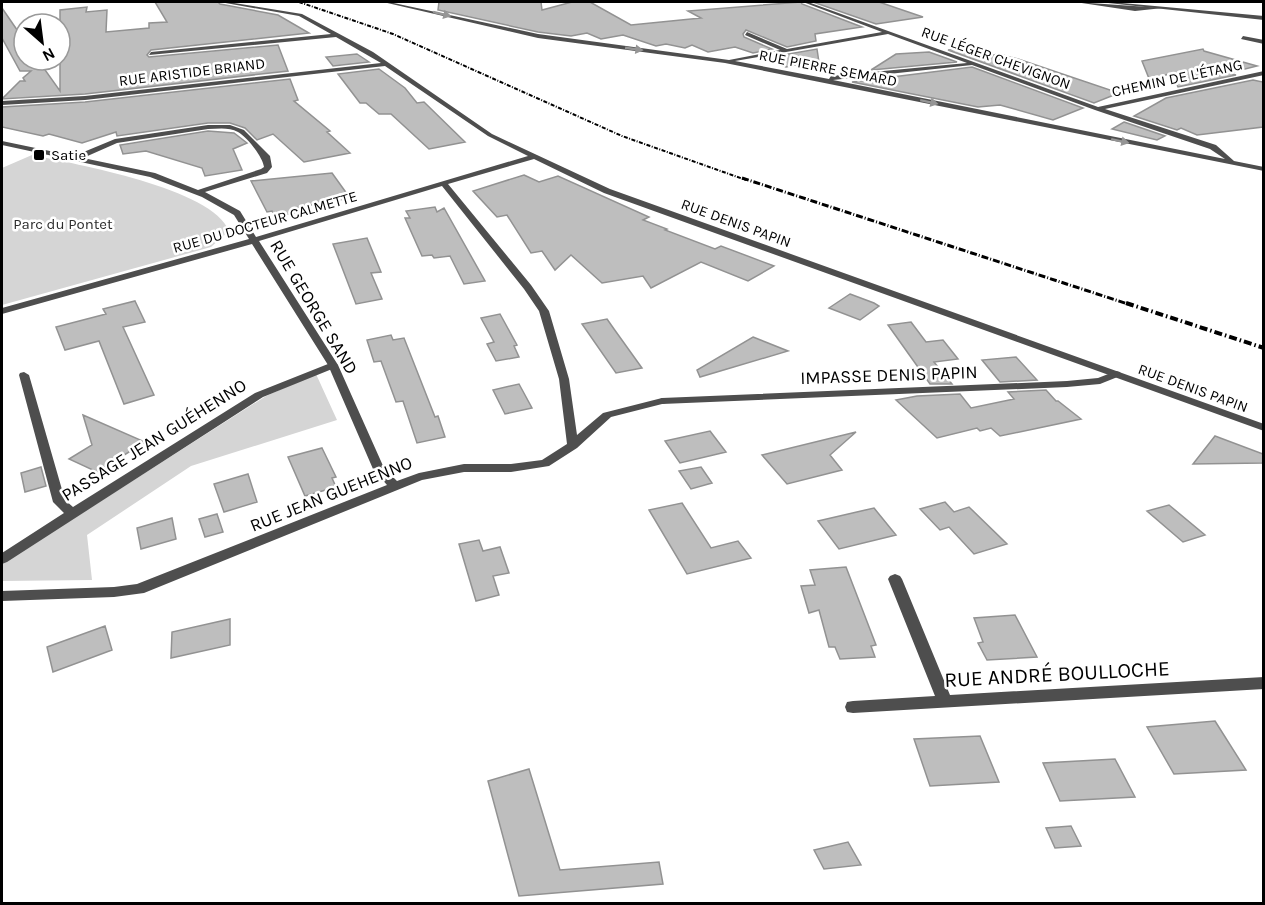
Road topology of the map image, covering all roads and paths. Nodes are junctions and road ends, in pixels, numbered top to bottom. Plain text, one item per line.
1 (222, 2) edge
2 (385, 2) edge
3 (805, 2) edge
4 (1077, 2) edge
5 (1101, 2) edge
6 (1119, 2) edge
7 (1160, 8) junction
8 (1263, 17) edge
9 (888, 33) junction
10 (747, 34) dead end
11 (339, 35) junction
12 (1243, 38) dead end
13 (1263, 42) edge
14 (786, 50) junction
15 (151, 54) dead end
16 (725, 61) junction
17 (386, 63) junction
18 (974, 65) junction
19 (1263, 73) edge
20 (820, 79) junction
21 (2, 104) edge
22 (1097, 109) junction
23 (1179, 136) junction
24 (2, 143) edge
25 (1219, 153) junction
26 (1185, 154) junction
27 (535, 156) junction
28 (74, 159) junction
29 (1249, 166) junction
30 (1263, 169) edge
31 (443, 183) junction
32 (198, 192) junction
33 (254, 240) junction
34 (2, 311) edge
35 (333, 365) junction
36 (1116, 374) junction
37 (24, 375) dead end
38 (662, 401) joint
39 (1263, 428) edge
40 (573, 445) junction
41 (395, 486) junction
42 (72, 513) junction
43 (2, 559) edge
44 (895, 579) dead end
45 (2, 596) edge
46 (1263, 683) edge
47 (945, 702) junction
48 (853, 707) dead end

1 - 11 street, RUE DENIS PAPIN
2 -> 16 street, RUE PIERRE SEMARD
3 - 9 street, RUE LÉGER CHEVIGNON
4 - 7 street
5 - 7 street
6 - 8 street
7 - 8 street
9 - 14 street
9 - 18 street, RUE LÉGER CHEVIGNON
10 - 14 street
11 - 15 street
11 - 17 street, RUE DENIS PAPIN
12 - 13 street, CHEMIN DE L'ÉTANG
14 - 16 street
16 - 20 street, RUE PIERRE SEMARD
17 - 21 street, RUE ARISTIDE BRIAND
17 - 27 street, RUE DENIS PAPIN
18 - 20 street
18 - 22 street, RUE LÉGER CHEVIGNON
19 - 22 street, CHEMIN DE L'ÉTANG
20 -> 26 street, RUE PIERRE SEMARD
22 - 23 street, RUE LÉGER CHEVIGNON
23 - 25 street, RUE LÉGER CHEVIGNON
23 - 26 street
24 - 28 street, RUE GEORGE SAND
25 - 26 street
25 - 29 street, RUE LÉGER CHEVIGNON
26 - 29 street, RUE PIERRE SEMARD
27 - 31 street, RUE DU DOCTEUR CALMETTE
27 - 36 street, RUE DENIS PAPIN
28 - 32 street, RUE GEORGE SAND
28 - 32 street
29 - 30 street, RUE PIERRE SEMARD
31 - 33 street, RUE DU DOCTEUR CALMETTE
31 - 40 street
32 - 33 street, RUE GEORGE SAND
33 - 34 street, RUE DU DOCTEUR CALMETTE
33 - 35 street, RUE GEORGE SAND
35 - 41 street, RUE GEORGE SAND
35 - 42 street, PASSAGE JEAN GUÉHENNO
36 - 38 street, IMPASSE DENIS PAPIN
36 - 39 street, RUE DENIS PAPIN
37 - 42 street
38 - 40 street, RUE JEAN GUEHENNO
40 - 41 street, RUE JEAN GUEHENNO
41 - 45 street, RUE JEAN GUEHENNO
42 - 43 street, PASSAGE JEAN GUÉHENNO
44 - 47 street
46 - 47 street, RUE ANDRÉ BOULLOCHE
47 - 48 street, RUE ANDRÉ BOULLOCHE

